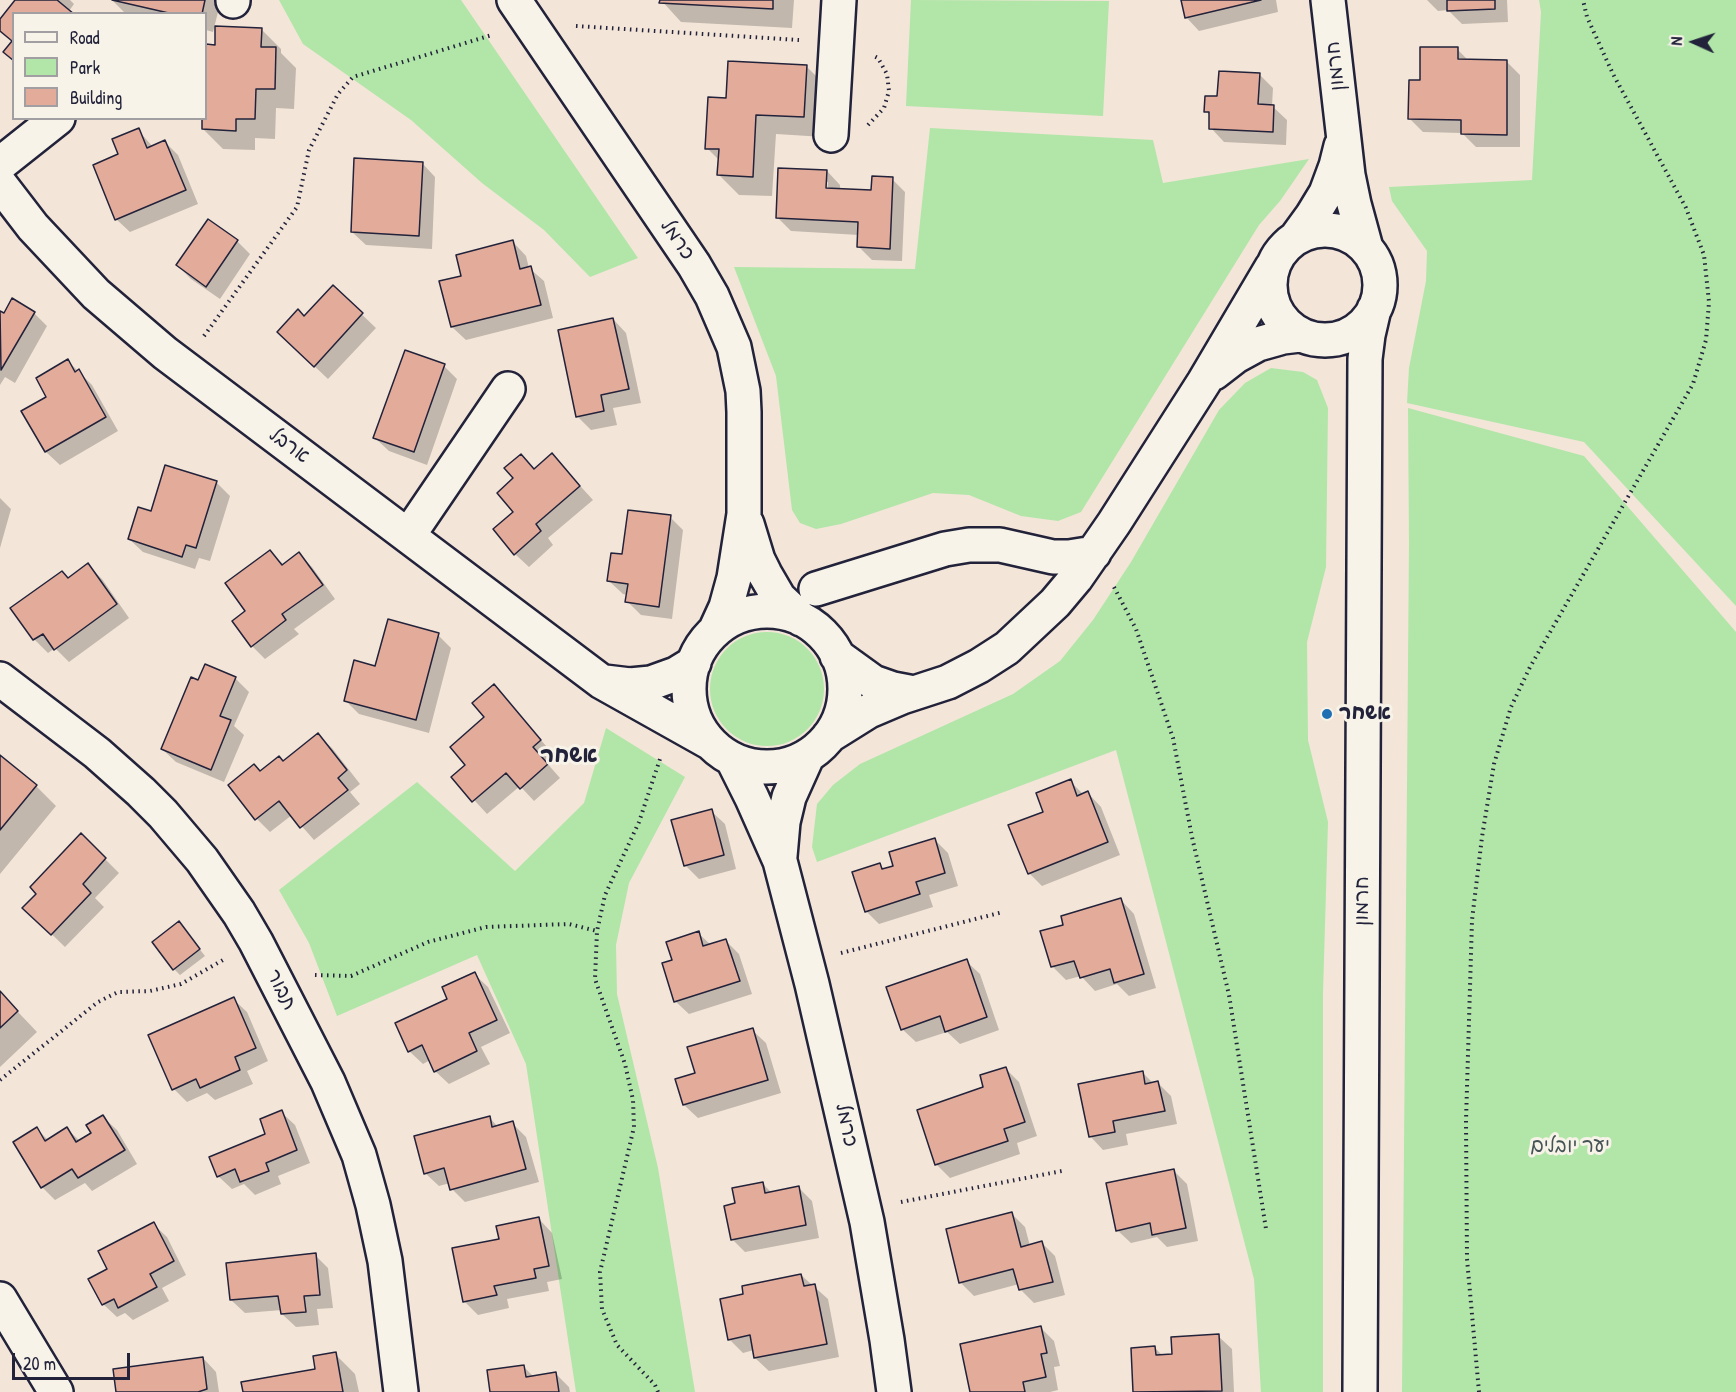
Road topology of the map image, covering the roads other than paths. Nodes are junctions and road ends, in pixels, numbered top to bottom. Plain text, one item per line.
1 (839, 0) edge
2 (1328, 0) edge
3 (522, 12) edge
4 (55, 120) edge
5 (1343, 133) junction
6 (831, 135) road end
7 (0, 164) edge
8 (0, 184) edge
9 (1296, 238) junction
10 (1366, 248) junction
11 (1272, 267) junction
12 (1374, 309) junction
13 (1305, 337) junction
14 (1204, 382) junction
15 (508, 389) dead end
16 (1366, 410) junction
17 (744, 514) junction
18 (408, 536) junction
19 (1027, 552) junction
20 (1095, 552) junction
21 (816, 589) dead end
22 (1048, 610) junction
23 (801, 619) junction
24 (715, 631) junction
25 (837, 656) junction
26 (694, 663) junction
27 (0, 679) edge
28 (602, 682) junction
29 (914, 693) junction
30 (818, 746) junction
31 (721, 751) junction
32 (780, 861) junction
33 (0, 1299) edge
34 (56, 1392) edge
35 (401, 1392) edge
36 (894, 1392) edge
37 (1360, 1392) edge

1 - 6 street
2 - 5 street, חרמון
3 - 17 street, כרמל
4 - 7 street
5 - 9 street
5 - 10 street, חרמון
8 - 18 street, ארבל
9 - 10 street
9 - 11 street
10 - 12 street
11 - 13 street
11 - 14 street
12 - 13 street
12 - 16 street, חרמון
13 - 14 street
13 - 16 street
14 - 20 street
15 - 18 street
16 - 37 street, חרמון
17 - 23 street
17 - 24 street
18 - 28 street, ארבל
19 - 20 street
19 - 21 street
19 - 22 street
20 - 22 street
22 - 29 street
23 - 24 street
23 - 25 street
24 - 26 street
25 - 29 street
25 - 30 street
26 - 28 street
26 - 31 street
27 - 35 street, תבור
28 - 31 street, ארבל
29 - 30 street
30 - 31 street
30 - 32 street
31 - 32 street
32 - 36 street, כרמל
33 - 34 street

